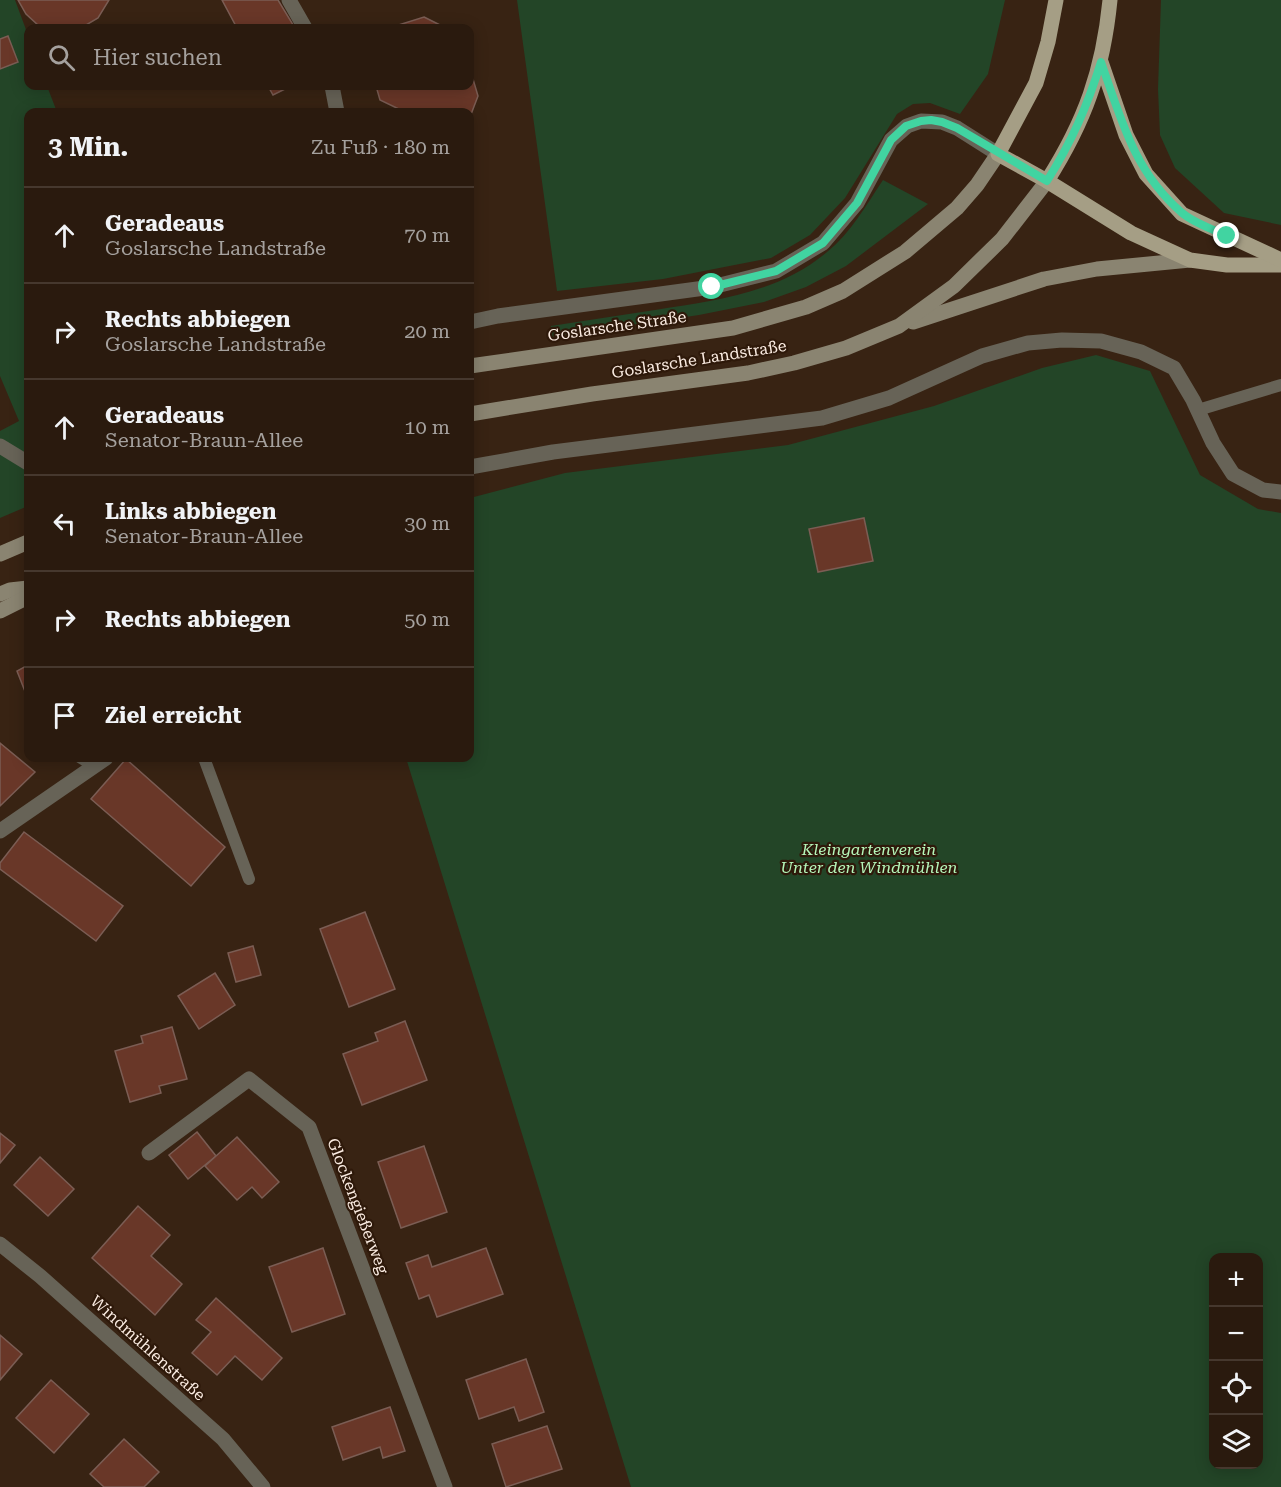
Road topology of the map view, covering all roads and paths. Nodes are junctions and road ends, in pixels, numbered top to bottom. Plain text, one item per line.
1 (289, 0) edge
2 (1056, 0) edge
3 (1110, 0) edge
4 (303, 24) edge
5 (1101, 62) junction
6 (333, 90) edge
7 (336, 108) edge
8 (999, 154) junction
9 (1047, 181) junction
10 (1190, 260) junction
11 (1281, 260) edge
12 (1281, 265) edge
13 (474, 321) edge
14 (899, 326) junction
15 (474, 365) edge
16 (1281, 385) edge
17 (1198, 410) junction
18 (474, 413) edge
19 (0, 446) edge
20 (24, 461) edge
21 (474, 466) edge
22 (1281, 492) edge
23 (24, 544) edge
24 (0, 554) edge
25 (24, 588) edge
26 (0, 594) edge
27 (24, 599) edge
28 (0, 612) edge
29 (91, 762) edge
30 (205, 762) edge
31 (0, 831) edge
32 (249, 879) dead end
33 (149, 1153) dead end
34 (0, 1245) edge
35 (263, 1487) edge
36 (445, 1487) edge

1 - 4 street
2 - 8 main road
3 - 5 main road
5 - 9 main road
5 - 11 main road
6 - 7 street
8 - 9 main road
8 - 13 street
8 - 15 main road, Goslarsche Straße
9 - 10 main road
9 - 14 main road, Goslarsche Landstraße
10 - 12 main road
10 - 14 main road
14 - 18 main road, Goslarsche Landstraße
16 - 17 lane
17 - 21 street
17 - 22 street
19 - 20 street
23 - 24 main road
25 - 26 main road
27 - 28 main road
29 - 31 street
30 - 32 lane
33 - 36 street, Glockengießerweg
34 - 35 street, Windmühlenstraße

